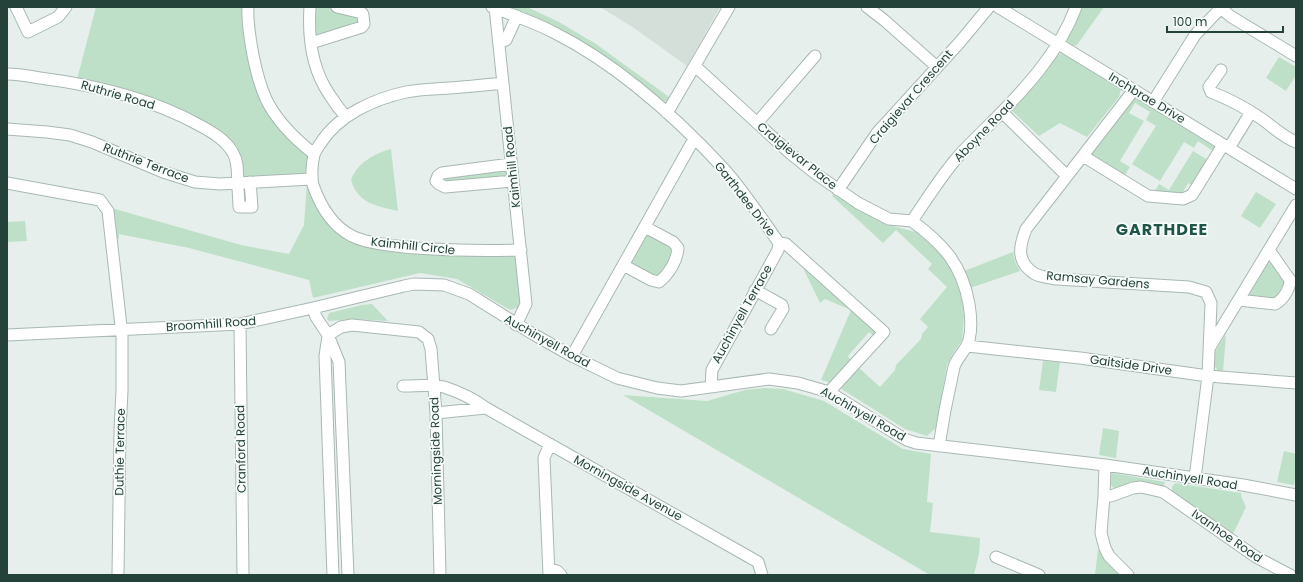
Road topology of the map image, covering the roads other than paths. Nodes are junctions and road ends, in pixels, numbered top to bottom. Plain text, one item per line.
1 (16, 7) edge
2 (66, 7) edge
3 (248, 7) edge
4 (310, 7) edge
5 (337, 7) edge
6 (729, 7) edge
7 (867, 7) edge
8 (989, 7) edge
9 (998, 7) edge
10 (1076, 7) edge
11 (494, 8) edge
12 (1221, 8) edge
13 (517, 16) junction
14 (499, 42) junction
15 (311, 43) junction
16 (1058, 43) junction
17 (815, 56) dead end
18 (1296, 56) edge
19 (695, 66) junction
20 (937, 67) junction
21 (1221, 70) dead end
22 (7, 74) edge
23 (503, 83) junction
24 (1133, 90) junction
25 (1153, 102) junction
26 (1002, 112) junction
27 (1251, 112) junction
28 (667, 113) junction
29 (346, 117) junction
30 (757, 123) junction
31 (7, 128) edge
32 (694, 139) junction
33 (1296, 142) edge
34 (1226, 146) junction
35 (314, 154) junction
36 (1083, 156) junction
37 (511, 164) junction
38 (1067, 176) junction
39 (312, 179) junction
40 (513, 181) junction
41 (250, 182) junction
42 (7, 183) edge
43 (238, 183) junction
44 (1296, 189) edge
45 (838, 190) junction
46 (1296, 205) edge
47 (912, 221) junction
48 (645, 227) junction
49 (779, 243) junction
50 (521, 250) junction
51 (1269, 250) junction
52 (623, 264) junction
53 (755, 290) junction
54 (1239, 300) junction
55 (313, 308) junction
56 (240, 324) junction
57 (516, 325) junction
58 (121, 329) junction
59 (771, 329) dead end
60 (7, 335) edge
61 (328, 335) junction
62 (967, 346) junction
63 (1210, 348) junction
64 (572, 356) junction
65 (1208, 376) junction
66 (1296, 384) edge
67 (403, 386) dead end
68 (434, 386) junction
69 (711, 387) junction
70 (829, 392) junction
71 (486, 408) junction
72 (436, 413) junction
73 (342, 442) junction
74 (328, 443) junction
75 (550, 444) junction
76 (940, 446) junction
77 (1106, 465) junction
78 (1171, 475) junction
79 (1195, 478) junction
80 (1166, 494) junction
81 (1296, 495) edge
82 (1104, 496) junction
83 (332, 548) junction
84 (347, 548) junction
85 (996, 556) dead end
86 (549, 572) edge
87 (118, 575) edge
88 (243, 575) edge
89 (333, 575) edge
90 (348, 575) edge
91 (440, 575) edge
92 (561, 575) edge
93 (762, 575) edge
94 (1039, 575) edge
95 (1128, 575) edge
96 (1290, 575) edge

1 - 2 street
3 - 35 street
4 - 15 street
5 - 15 street
6 - 19 street
7 - 20 street
8 - 20 street, Craigievar Crescent
9 - 16 street, Inchbrae Drive
10 - 16 street, Aboyne Road
11 - 13 street, Garthdee Drive
11 - 14 street, Kaimhill Road
12 - 18 street
12 - 25 street
13 - 14 street
13 - 28 street, Garthdee Drive
14 - 23 street, Kaimhill Road
15 - 29 street
16 - 24 street, Inchbrae Drive
16 - 26 street, Aboyne Road
17 - 30 street
19 - 28 street
19 - 30 street, Craigievar Place
20 - 45 street, Craigievar Crescent
21 - 27 street
22 - 43 street, Ruthrie Road
23 - 29 street, Kaimhill Circle
23 - 37 street, Kaimhill Road
24 - 25 street, Inchbrae Drive
24 - 36 street, Ramsay Gardens
25 - 34 street, Inchbrae Drive
26 - 38 street
26 - 47 street, Aboyne Road
27 - 33 street
27 - 34 street
28 - 32 street, Garthdee Drive
29 - 35 street, Kaimhill Circle
30 - 45 street, Craigievar Place
31 - 43 street, Ruthrie Terrace
32 - 48 street
32 - 49 street, Garthdee Drive
34 - 36 street
34 - 44 street, Inchbrae Drive
35 - 39 street, Kaimhill Circle
36 - 38 street, Ramsay Gardens
37 - 40 street, Kaimhill Road
37 - 40 street
38 - 63 street, Ramsay Gardens
39 - 41 street, Ruthrie Terrace
39 - 50 street, Kaimhill Circle
40 - 50 street, Kaimhill Road
41 - 43 street, Ruthrie Terrace
41 - 43 street, Ruthrie Road
42 - 58 street, Duthie Terrace
45 - 47 street, Craigievar Place
46 - 51 street
47 - 62 street
48 - 52 street
48 - 52 street
49 - 53 street, Auchinyell Terrace
49 - 70 street, Garthdee Drive
50 - 57 street, Kaimhill Road
51 - 54 street
51 - 54 street
52 - 64 street
53 - 59 street
53 - 69 street, Auchinyell Terrace
54 - 63 street
55 - 56 street, Broomhill Road
55 - 57 street, Auchinyell Road
55 - 61 street
56 - 58 street, Broomhill Road
56 - 88 street, Cranford Road
57 - 64 street, Auchinyell Road
58 - 60 street, Broomhill Road
58 - 87 street, Duthie Terrace
61 - 68 street, Morningside Road
61 - 73 street
61 - 74 street
62 - 65 street, Gaitside Drive
62 - 76 street
63 - 65 street, Ramsay Gardens
64 - 69 street, Auchinyell Road
65 - 66 street, Gaitside Drive
65 - 79 street, Ramsay Gardens
67 - 68 street, Morningside Avenue
68 - 71 street, Morningside Avenue
68 - 72 street, Morningside Road
69 - 70 street, Auchinyell Road
70 - 76 street, Auchinyell Road
71 - 72 street
71 - 75 street, Morningside Avenue
72 - 91 street, Morningside Road
73 - 74 street
73 - 84 street
74 - 83 street
75 - 86 street
75 - 93 street, Morningside Avenue
76 - 77 street, Auchinyell Road
77 - 78 street, Auchinyell Road
77 - 82 street
78 - 79 street, Auchinyell Road
78 - 80 street
79 - 81 street, Auchinyell Road
80 - 82 street, Ivanhoe Road
80 - 96 street, Ivanhoe Road
82 - 95 street
83 - 84 street
83 - 89 street
84 - 90 street
85 - 94 street
86 - 92 street

